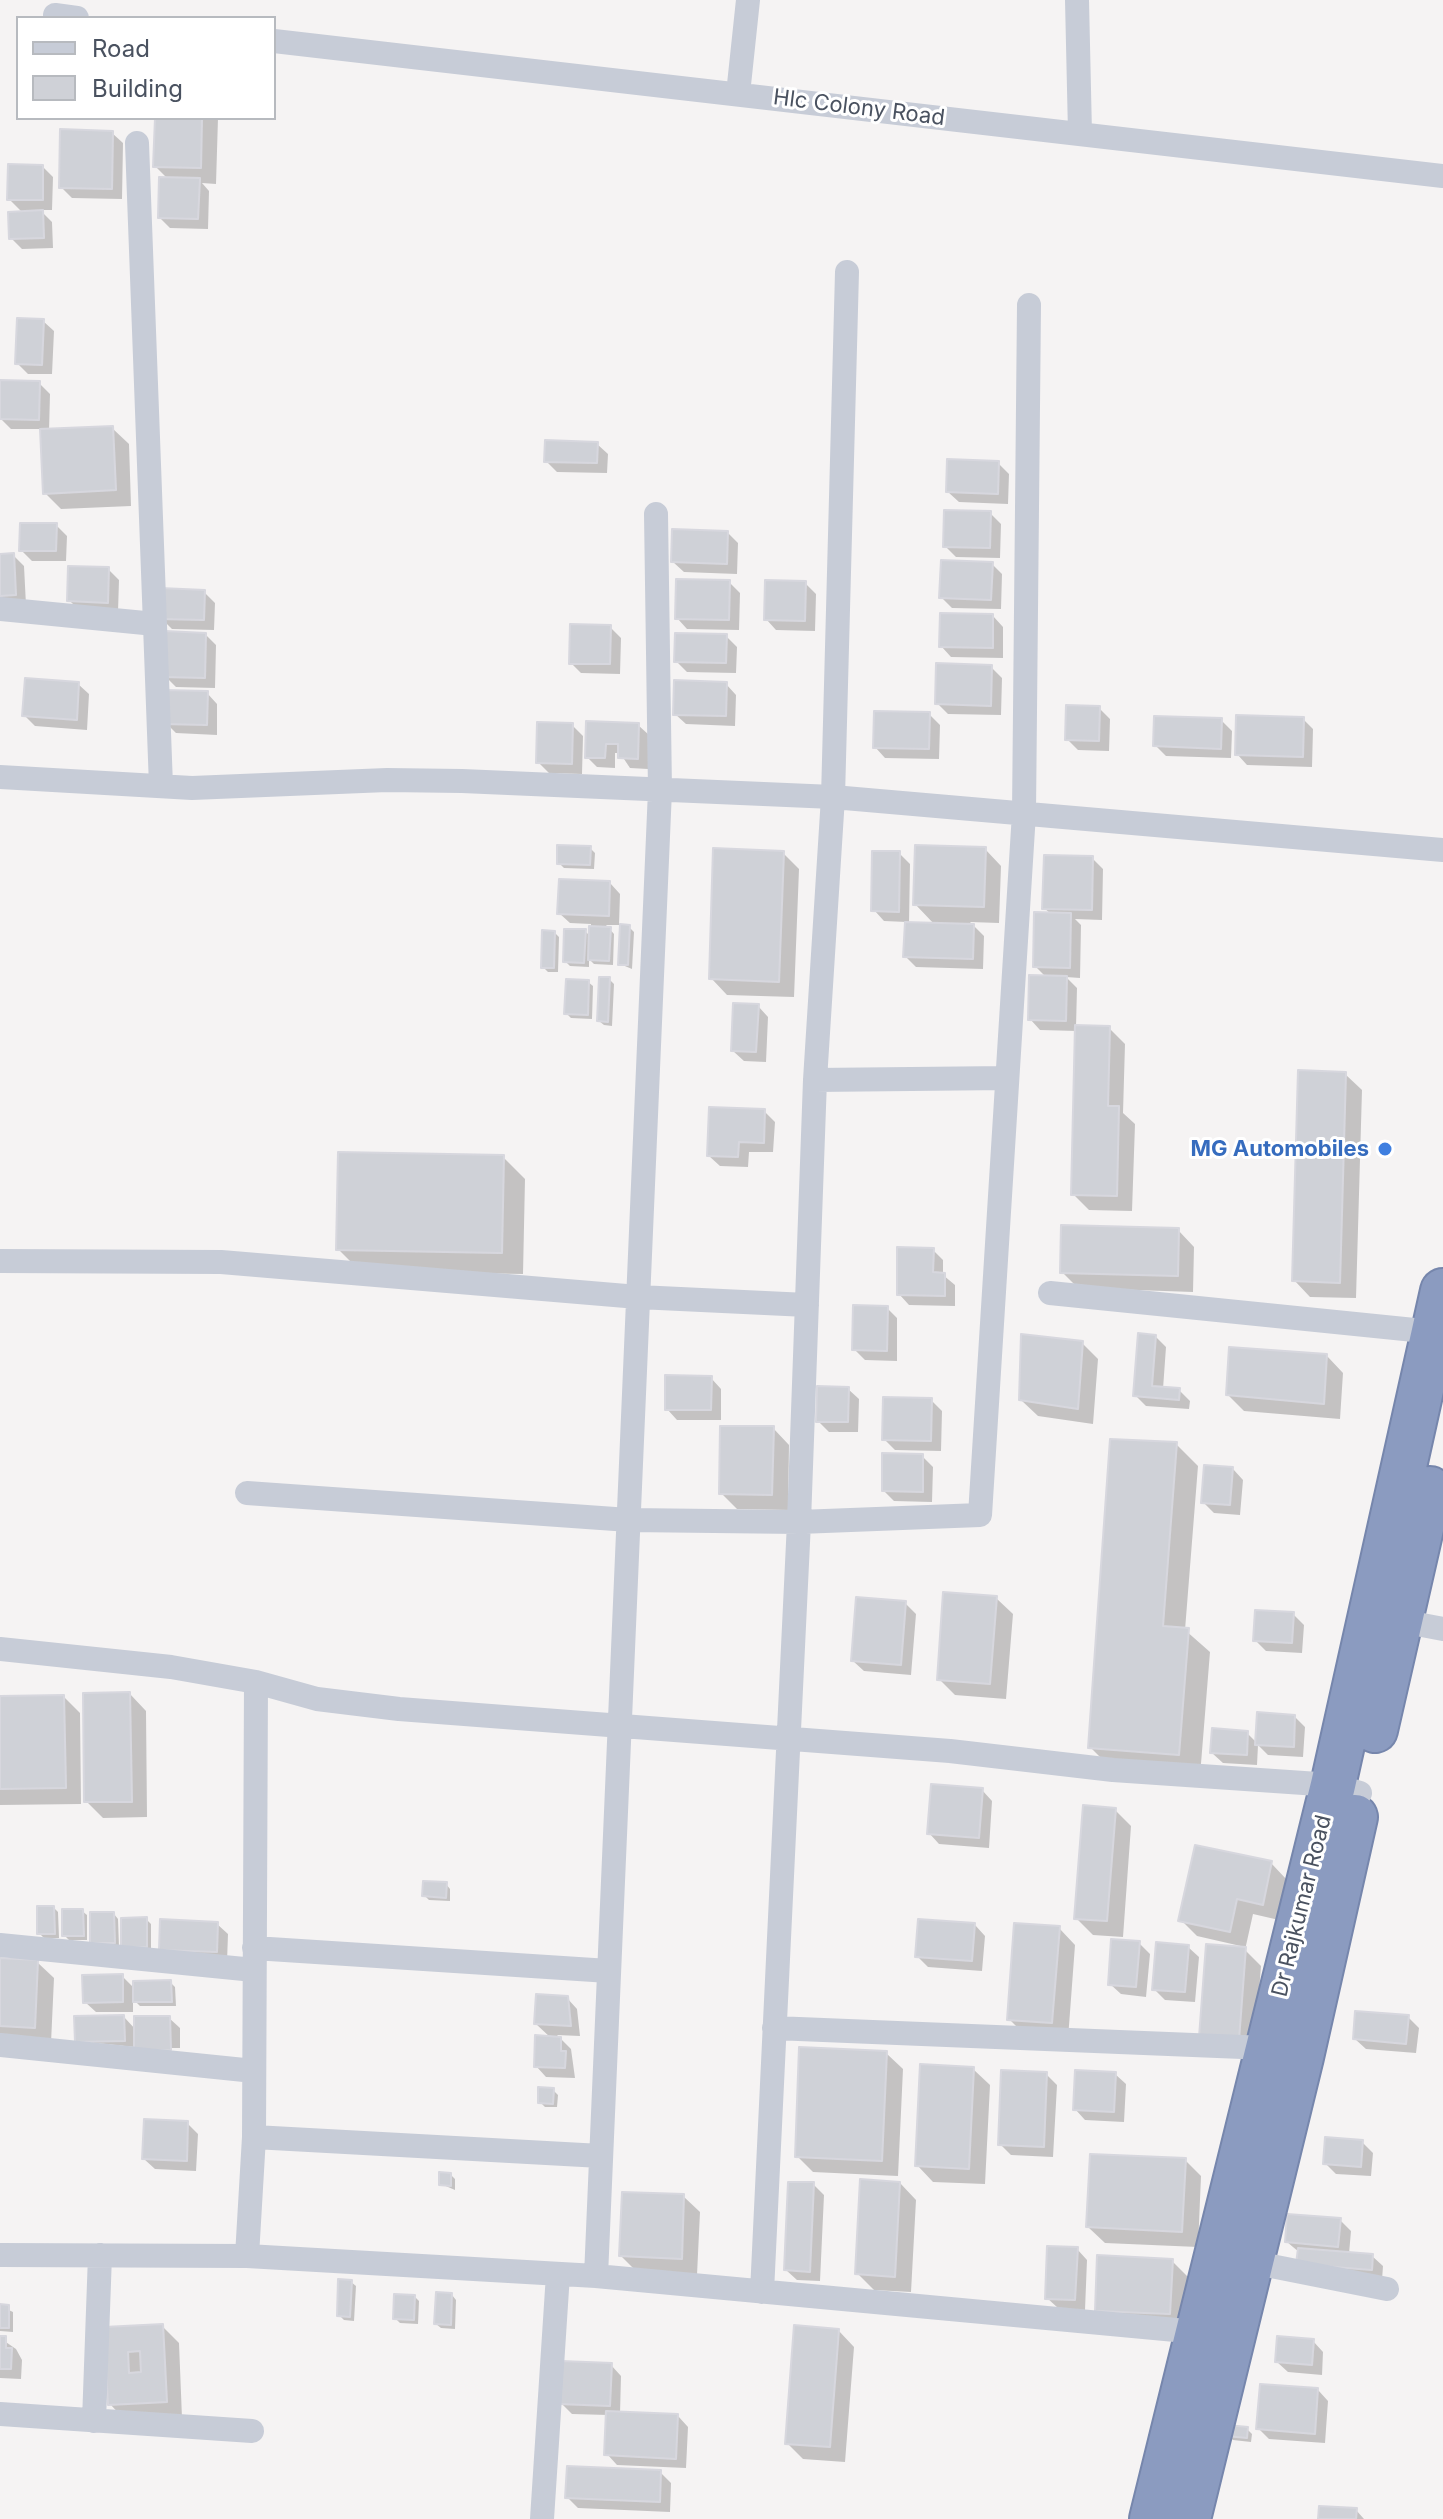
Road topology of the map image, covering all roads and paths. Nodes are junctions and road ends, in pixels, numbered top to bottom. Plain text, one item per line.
1 (748, 0) edge
2 (1077, 0) edge
3 (276, 41) edge
4 (738, 94) junction
5 (1080, 133) junction
6 (137, 143) dead end
7 (1443, 176) edge
8 (847, 272) dead end
9 (1029, 305) dead end
10 (656, 514) dead end
11 (0, 609) edge
12 (155, 624) junction
13 (0, 777) edge
14 (161, 786) junction
15 (660, 790) junction
16 (833, 797) junction
17 (1024, 813) junction
18 (1443, 850) edge
19 (1007, 1078) junction
20 (815, 1080) junction
21 (0, 1261) edge
22 (1050, 1293) dead end
23 (638, 1297) junction
24 (807, 1305) junction
25 (1438, 1312) edge
26 (1443, 1432) edge
27 (247, 1493) dead end
28 (629, 1520) junction
29 (799, 1522) junction
30 (1433, 1522) edge
31 (1401, 1621) junction
32 (1443, 1629) edge
33 (0, 1649) edge
34 (256, 1682) junction
35 (620, 1725) junction
36 (787, 1737) junction
37 (1346, 1789) junction
38 (0, 1945) edge
39 (254, 1959) junction
40 (609, 1971) junction
41 (774, 2028) junction
42 (0, 2045) edge
43 (1267, 2048) junction
44 (254, 2071) junction
45 (254, 2137) junction
46 (601, 2156) junction
47 (0, 2255) edge
48 (100, 2255) junction
49 (247, 2256) junction
50 (1251, 2262) junction
51 (558, 2274) junction
52 (596, 2276) junction
53 (1387, 2289) dead end
54 (762, 2292) junction
55 (1197, 2332) junction
56 (0, 2414) edge
57 (94, 2421) junction
58 (252, 2431) dead end
59 (542, 2519) edge
60 (1152, 2519) edge
61 (1188, 2519) edge

1 - 4 street
2 - 5 street
3 - 4 street, Hlc Colony Road
4 - 5 street, Hlc Colony Road
5 - 7 street, Hlc Colony Road
6 - 12 street
8 - 16 street
9 - 17 street
10 - 15 street
11 - 12 street
12 - 14 street
13 - 14 street
14 - 15 street
15 - 16 street
15 - 23 street
16 - 17 street
16 - 20 street
17 - 18 street
17 - 19 street
19 - 20 street
19 - 29 street
20 - 24 street
21 - 23 street
22 - 25 street
23 - 24 street
23 - 28 street
24 - 29 street
25 - 37 highway, Dr Rajkumar Road
26 - 30 highway, Dr Rajkumar Road
27 - 28 street
28 - 29 street
28 - 35 street
29 - 36 street
30 - 31 highway, Dr Rajkumar Road
31 - 32 street
31 - 37 highway, Dr Rajkumar Road
33 - 34 street
34 - 35 street
34 - 39 street
35 - 36 street
35 - 40 street
36 - 37 street
36 - 41 street
37 - 43 highway, Dr Rajkumar Road
37 - 50 highway, Dr Rajkumar Road
38 - 39 street
39 - 40 street
39 - 44 street
40 - 46 street
41 - 43 street
41 - 54 street
42 - 44 street
43 - 55 highway, Dr Rajkumar Road
44 - 45 street
45 - 46 street
45 - 49 street
46 - 52 street
47 - 48 street
48 - 49 street
48 - 57 street
49 - 51 street
50 - 53 street
50 - 61 highway, Dr Rajkumar Road
51 - 52 street
51 - 59 street
52 - 54 street
54 - 55 street
55 - 60 highway, Dr Rajkumar Road
56 - 57 street
57 - 58 street

